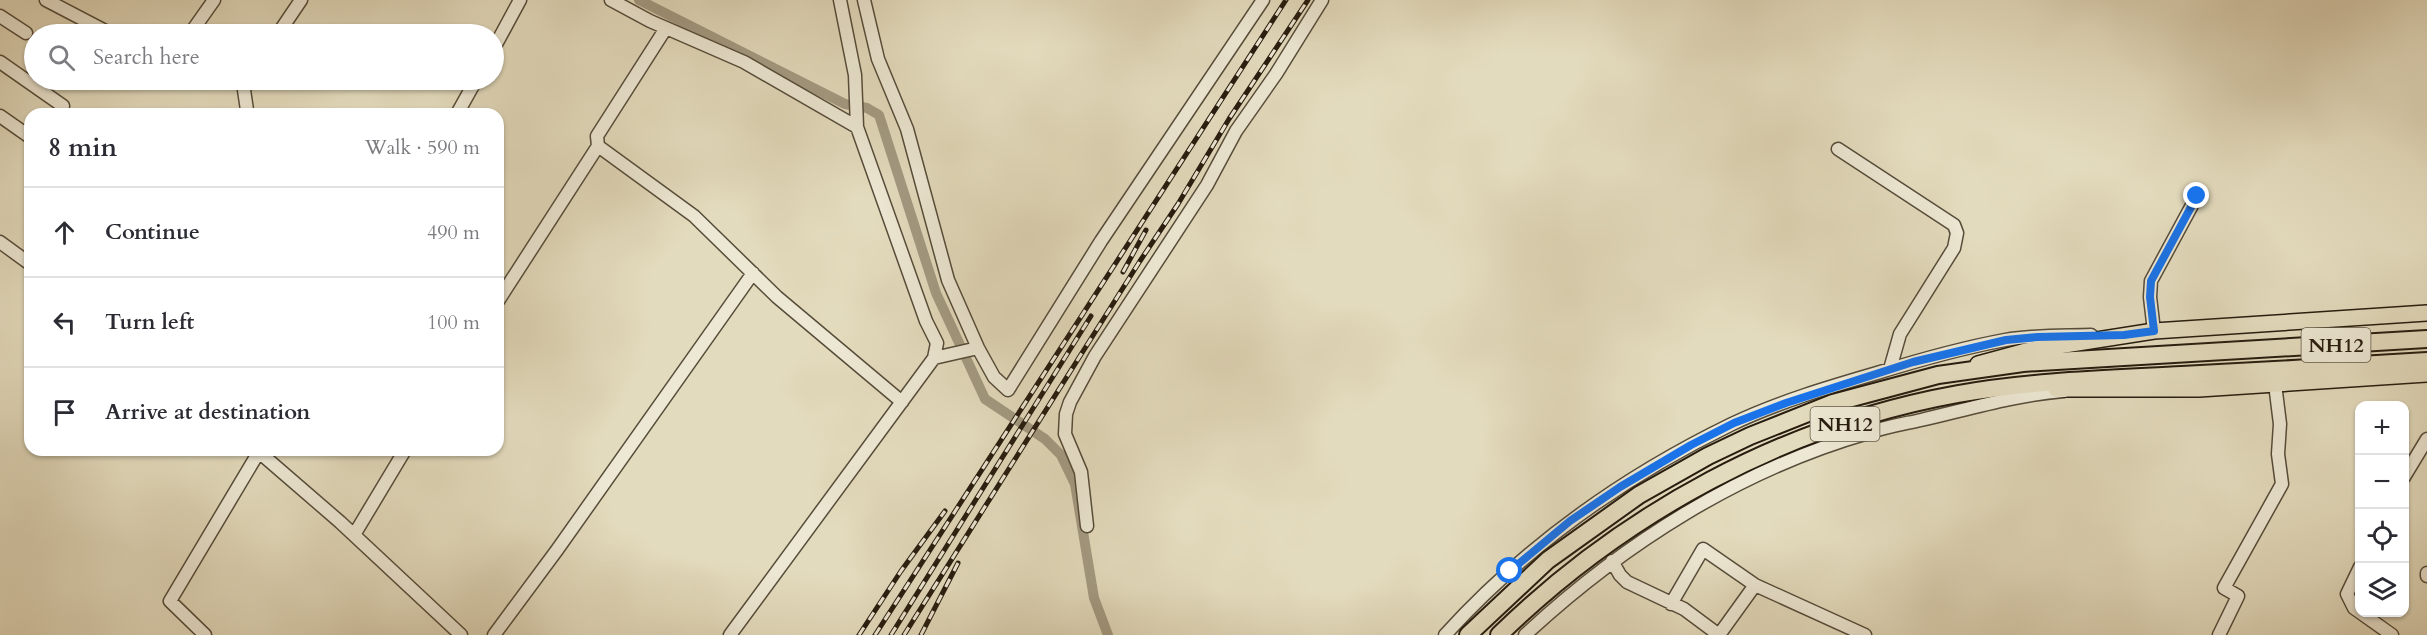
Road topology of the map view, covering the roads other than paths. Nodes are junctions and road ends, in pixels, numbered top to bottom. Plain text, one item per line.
1 (46, 0) edge
2 (214, 0) edge
3 (301, 0) edge
4 (520, 0) edge
5 (611, 0) edge
6 (840, 0) edge
7 (864, 0) edge
8 (1263, 0) edge
9 (1322, 0) edge
10 (0, 16) edge
11 (92, 24) edge
12 (197, 24) edge
13 (285, 24) edge
14 (666, 28) junction
15 (504, 30) edge
16 (24, 32) edge
17 (0, 62) edge
18 (24, 79) edge
19 (40, 90) edge
20 (244, 90) edge
21 (470, 90) edge
22 (63, 106) dead end
23 (247, 108) edge
24 (460, 108) edge
25 (0, 116) edge
26 (858, 126) junction
27 (24, 133) edge
28 (598, 146) junction
29 (1838, 149) dead end
30 (2197, 196) dead end
31 (0, 242) edge
32 (24, 260) edge
33 (753, 273) junction
34 (504, 293) edge
35 (2427, 313) edge
36 (2154, 331) junction
37 (2124, 335) junction
38 (2427, 339) edge
39 (978, 348) junction
40 (934, 358) junction
41 (2427, 361) edge
42 (1890, 369) junction
43 (1938, 375) junction
44 (2427, 375) edge
45 (2275, 384) junction
46 (2003, 388) junction
47 (2092, 389) junction
48 (902, 402) junction
49 (2427, 439) edge
50 (257, 456) edge
51 (266, 456) edge
52 (401, 456) edge
53 (2409, 469) edge
54 (1088, 526) dead end
55 (354, 535) junction
56 (1612, 561) junction
57 (2355, 577) edge
58 (1755, 585) junction
59 (1671, 604) junction
60 (2355, 609) edge
61 (2367, 617) edge
62 (205, 635) edge
63 (461, 635) edge
64 (494, 635) edge
65 (730, 635) edge
66 (1445, 635) edge
67 (1468, 635) edge
68 (1499, 635) edge
69 (1525, 635) edge
70 (1865, 635) edge
71 (2219, 635) edge
72 (2392, 635) edge

1 - 11 street
2 - 12 street
3 - 13 street
4 - 15 street
5 - 14 street
6 - 26 street
7 - 39 street
8 - 39 street
9 - 54 street
10 - 16 street
14 - 26 street
14 - 28 street
17 - 18 street
19 - 22 street
20 - 23 street
21 - 24 street
25 - 27 street
26 - 40 street
28 - 33 street
28 - 34 street
29 - 42 street
30 - 36 street
31 - 32 street
33 - 48 street
33 - 64 street
35 - 36 main road
36 - 37 main road
37 - 42 street
37 - 43 main road
38 - 43 highway, NH12
39 - 40 street
40 - 48 street
41 - 46 highway, NH12
42 - 66 street
43 - 67 highway, NH12
44 - 45 main road
45 - 47 main road
45 - 71 street
46 - 47 main road
46 - 68 highway, NH12
47 - 56 street
48 - 65 street
49 - 53 street
50 - 62 street
51 - 55 street
52 - 55 street
55 - 63 street
56 - 59 street
56 - 69 street
57 - 60 street
58 - 59 street
58 - 59 street
58 - 70 street
61 - 72 street

